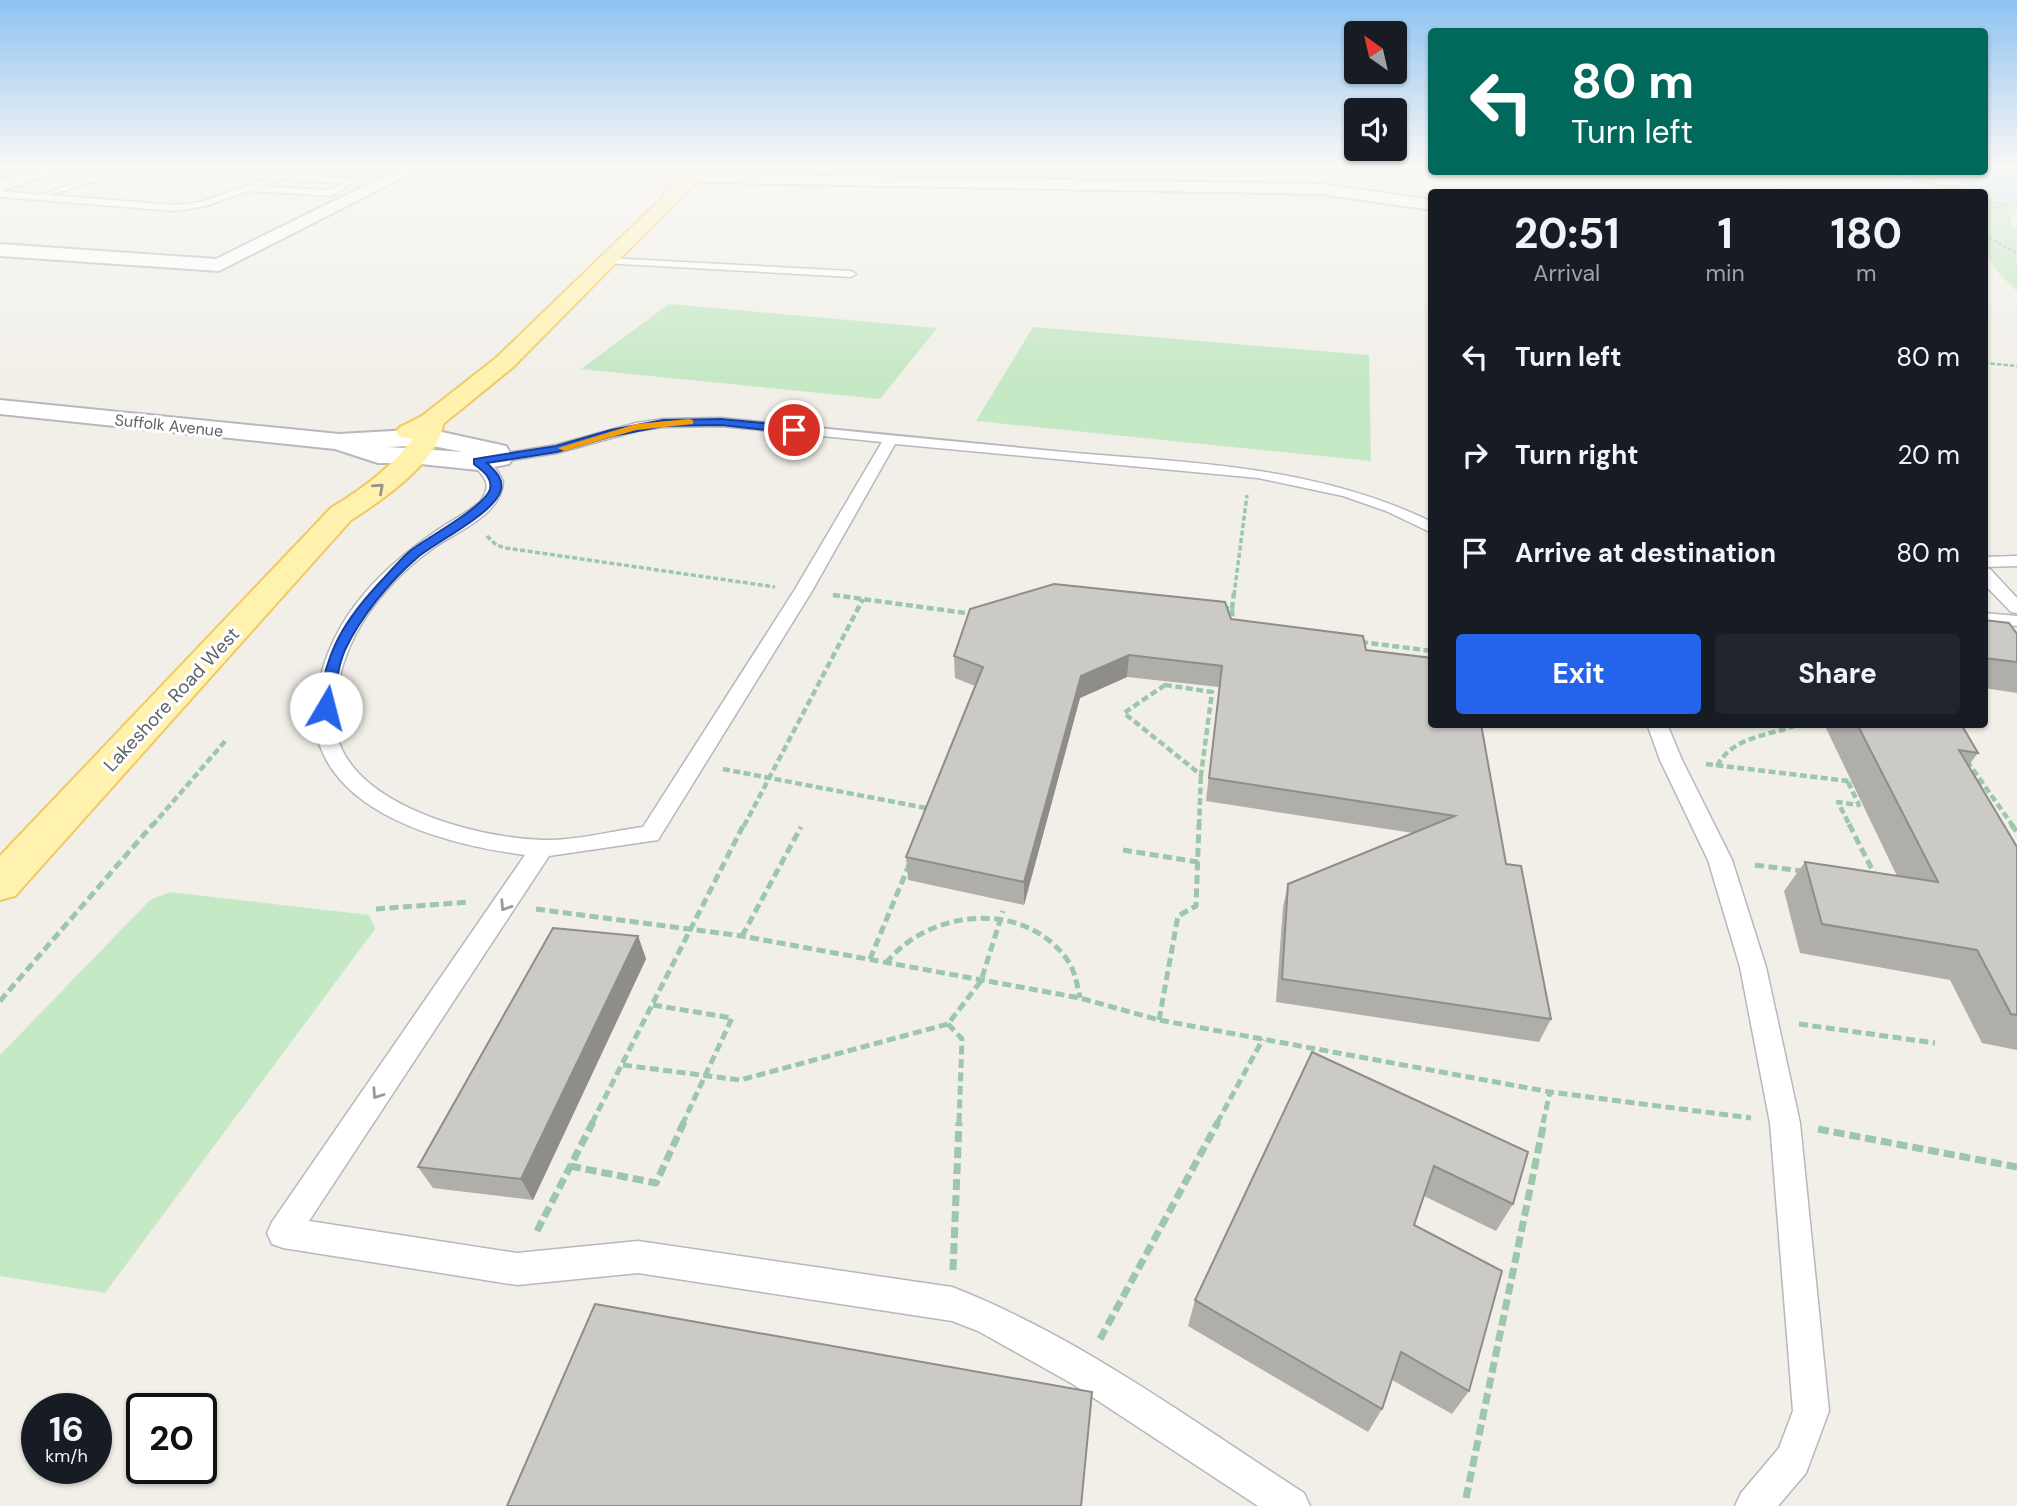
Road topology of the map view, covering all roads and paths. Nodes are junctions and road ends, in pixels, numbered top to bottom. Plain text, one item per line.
1 (274, 237) edge
2 (631, 237) edge
3 (1988, 237) edge
4 (0, 250) edge
5 (2017, 253) edge
6 (607, 261) junction
7 (851, 274) dead end
8 (1988, 363) edge
9 (2017, 366) edge
10 (0, 407) edge
11 (891, 439) junction
12 (409, 441) junction
13 (489, 460) junction
14 (1247, 493) dead end
15 (1428, 526) edge
16 (486, 530) dead end
17 (2017, 561) edge
18 (1988, 562) edge
19 (1988, 577) edge
20 (803, 591) junction
21 (863, 599) junction
22 (1219, 607) edge
23 (2017, 608) edge
24 (1232, 609) junction
25 (984, 616) edge
26 (1988, 618) edge
27 (2017, 621) edge
28 (1233, 627) edge
29 (1352, 641) edge
30 (1428, 650) edge
31 (1659, 728) edge
32 (1791, 728) edge
33 (227, 739) dead end
34 (1962, 754) edge
35 (1671, 760) junction
36 (695, 763) junction
37 (1717, 766) junction
38 (1201, 775) junction
39 (768, 778) junction
40 (1847, 782) junction
41 (1861, 783) dead end
42 (1978, 793) edge
43 (1990, 794) junction
44 (927, 822) edge
45 (801, 827) dead end
46 (2017, 832) edge
47 (542, 848) junction
48 (1123, 850) dead end
49 (911, 859) edge
50 (1720, 860) junction
51 (1198, 862) junction
52 (1812, 872) edge
53 (1864, 879) edge
54 (0, 884) edge
55 (473, 902) dead end
56 (525, 908) dead end
57 (376, 909) dead end
58 (1003, 911) dead end
59 (999, 922) junction
60 (690, 929) junction
61 (742, 936) junction
62 (870, 959) junction
63 (886, 963) junction
64 (981, 981) junction
65 (1080, 998) junction
66 (0, 1001) edge
67 (653, 1005) junction
68 (1159, 1020) junction
69 (1763, 1020) junction
70 (948, 1024) junction
71 (1263, 1039) junction
72 (1935, 1043) dead end
73 (623, 1065) junction
74 (706, 1076) junction
75 (1550, 1092) junction
76 (1784, 1123) junction
77 (570, 1166) junction
78 (2017, 1167) edge
79 (517, 1269) junction
80 (952, 1304) junction
81 (1083, 1371) junction
82 (1466, 1498) dead end
83 (1291, 1506) edge
84 (1754, 1506) edge

1 - 4 street
2 - 6 main road, Lakeshore Road West
3 - 5 path
6 - 7 lane
6 - 12 main road, Lakeshore Road West
8 - 9 path
10 - 12 street, Suffolk Avenue
11 - 13 lane
11 - 15 lane
11 - 20 lane
12 - 13 street, Suffolk Avenue
12 - 54 main road, Lakeshore Road West
13 - 47 lane
14 - 24 path
16 - 20 path
17 - 18 lane
19 - 23 lane
20 - 21 path
20 - 36 lane
21 - 25 path
21 - 39 path
22 - 24 path
24 - 28 path
26 - 27 lane
29 - 30 path
31 - 35 lane
32 - 37 path
33 - 66 path
34 - 43 path
35 - 37 path
35 - 50 lane
36 - 39 path
36 - 47 lane
37 - 40 path
38 - 38 path
38 - 51 path
39 - 44 path
39 - 60 path
40 - 41 path
40 - 53 path
42 - 43 path
43 - 46 path
45 - 61 path
47 -> 79 lane
48 - 51 path
49 - 62 path
50 - 52 path
50 - 69 lane
51 - 68 path
55 - 57 path
56 - 60 path
58 - 59 path
59 - 63 path
59 - 64 path
59 - 65 path
60 - 61 path
60 - 67 path
61 - 62 path
62 - 63 path
63 - 64 path
64 - 65 path
64 - 70 path
65 - 68 path
67 - 73 path
67 - 74 path
68 - 71 path
69 - 72 path
69 - 76 lane
70 - 74 path
70 - 80 path
71 - 75 path
71 - 81 path
73 - 74 path
73 - 77 path
74 - 77 path
75 - 76 path
75 - 82 path
76 - 78 path
76 - 84 lane
77 - 79 path
79 - 80 lane
80 - 81 lane
81 - 83 lane

